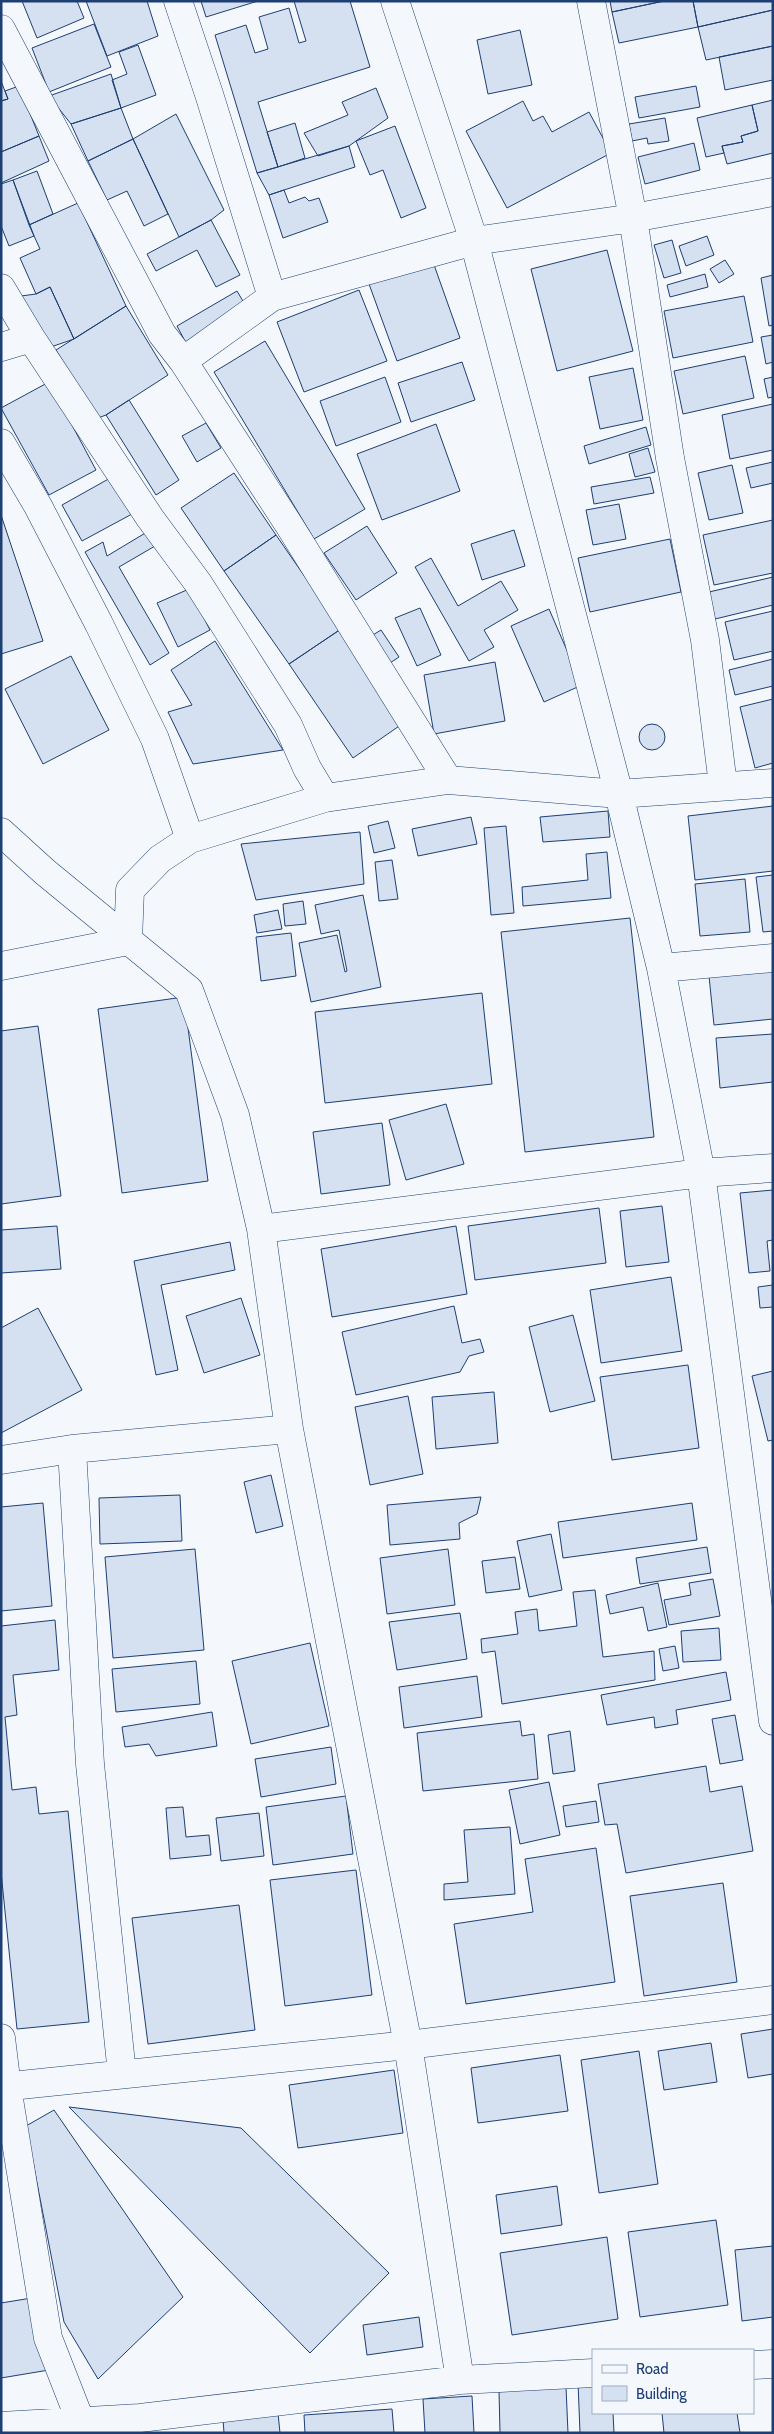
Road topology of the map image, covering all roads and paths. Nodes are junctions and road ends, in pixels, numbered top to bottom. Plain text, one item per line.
1 (178, 1) edge
2 (396, 1) edge
3 (591, 1) edge
4 (1, 29) edge
5 (773, 192) edge
6 (634, 218) junction
7 (474, 241) junction
8 (1, 288) edge
9 (272, 297) junction
10 (31, 338) junction
11 (1, 347) edge
12 (183, 360) junction
13 (1, 443) edge
14 (448, 780) junction
15 (773, 783) edge
16 (723, 785) junction
17 (619, 794) junction
18 (325, 798) junction
19 (1, 832) edge
20 (190, 839) junction
21 (128, 941) junction
22 (773, 958) edge
23 (1, 966) edge
24 (661, 968) junction
25 (773, 1168) edge
26 (701, 1174) junction
27 (261, 1229) junction
28 (290, 1429) junction
29 (72, 1449) junction
30 (1, 1460) edge
31 (762, 1555) edge
32 (773, 1721) edge
33 (773, 2000) edge
34 (1, 2038) edge
35 (408, 2045) junction
36 (122, 2074) junction
37 (4, 2087) edge
38 (773, 2364) edge
39 (754, 2365) edge
40 (592, 2373) edge
41 (460, 2380) junction
42 (80, 2420) junction
43 (141, 2425) edge
44 (1, 2426) edge

1 - 9 street
2 - 7 street
3 - 6 street
4 - 12 street
5 - 6 street
6 - 7 street
6 - 16 street
7 - 9 street
7 - 17 street
8 - 10 street
9 - 12 street
10 - 11 street
10 - 18 street
12 - 14 street
13 - 20 street
14 - 17 street
14 - 18 street
15 - 16 street
16 - 17 street
17 - 24 street
18 - 20 street
19 - 21 street
20 - 21 street
21 - 23 street
21 - 27 street
22 - 24 street
24 - 26 street
25 - 26 street
26 - 27 street
26 - 31 street
27 - 28 street
28 - 29 street
28 - 35 street
29 - 30 street
29 - 36 street
31 - 32 street
33 - 35 street
34 - 37 street
35 - 36 street
35 - 41 street
36 - 37 street
37 - 42 street
38 - 39 street
40 - 41 street
41 - 43 street
42 - 43 street
42 - 44 street

